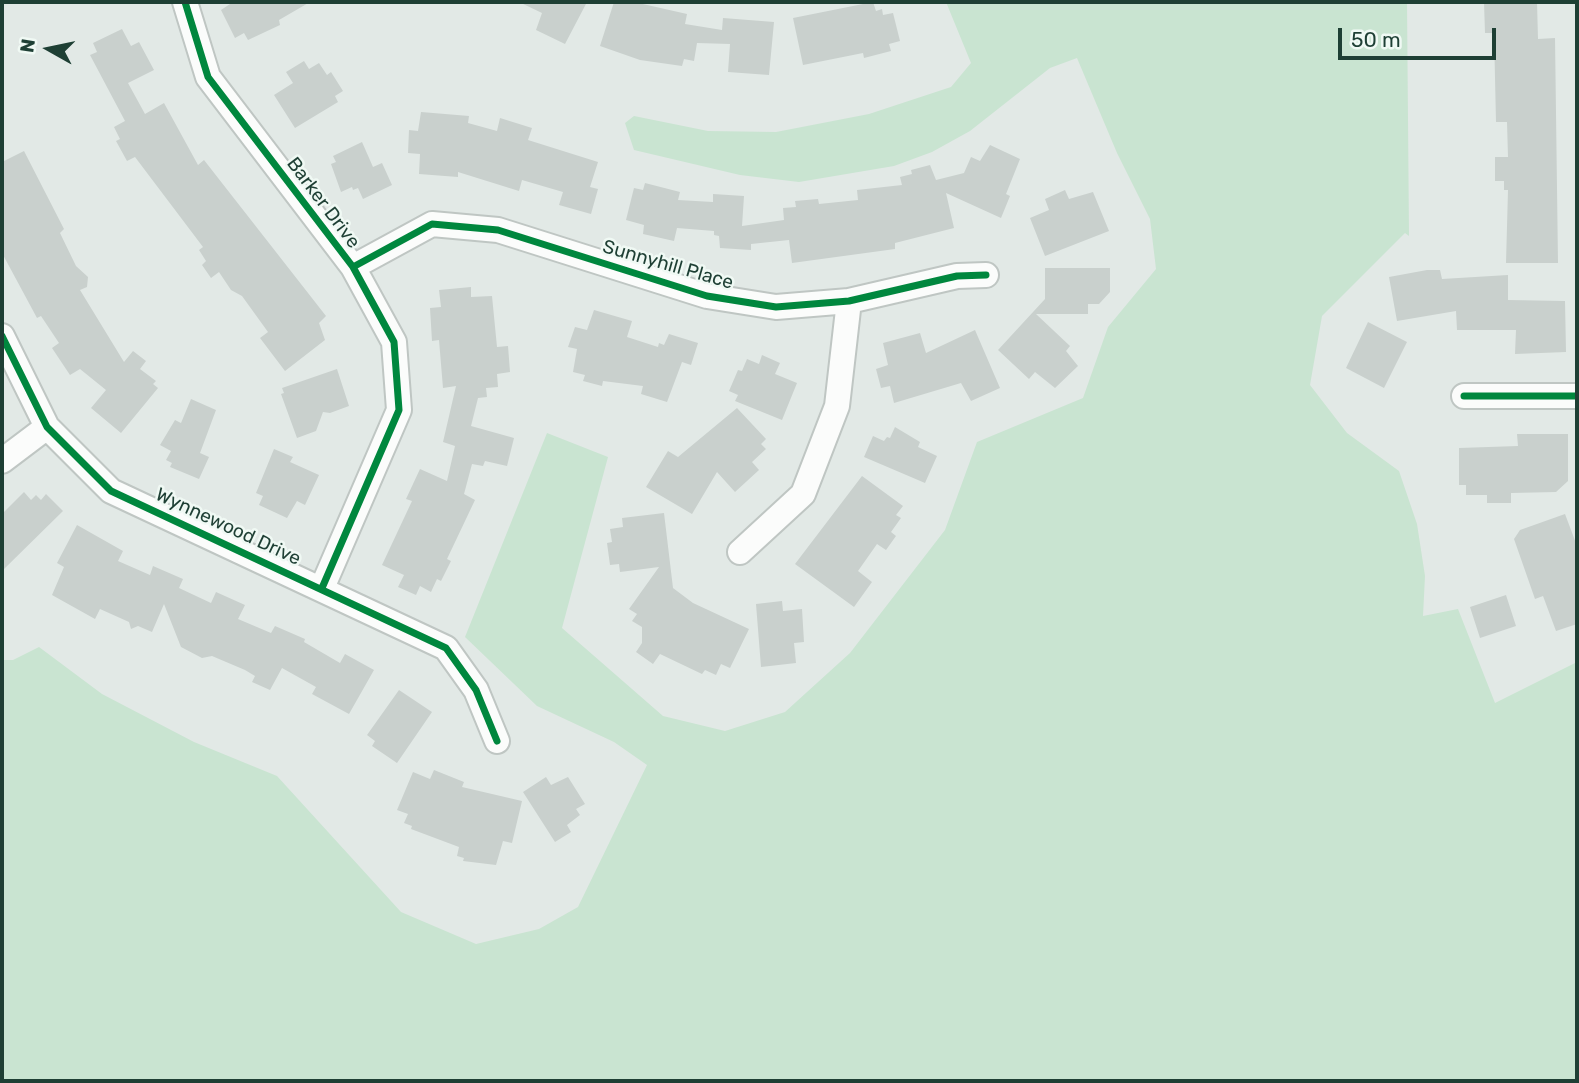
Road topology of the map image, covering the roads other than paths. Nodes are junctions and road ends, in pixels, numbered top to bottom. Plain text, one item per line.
1 (185, 2) edge
2 (353, 267) junction
3 (986, 275) dead end
4 (849, 301) junction
5 (2, 336) edge
6 (1464, 396) dead end
7 (1577, 396) edge
8 (47, 427) junction
9 (2, 461) edge
10 (740, 552) dead end
11 (322, 588) junction
12 (497, 741) dead end

1 - 2 street, Barker Drive
2 - 4 street, Sunnyhill Place
2 - 11 street, Barker Drive
3 - 4 street, Sunnyhill Place
4 - 10 street
5 - 8 street, Wynnewood Drive
6 - 7 street
8 - 9 street
8 - 11 street, Wynnewood Drive
11 - 12 street, Wynnewood Drive

